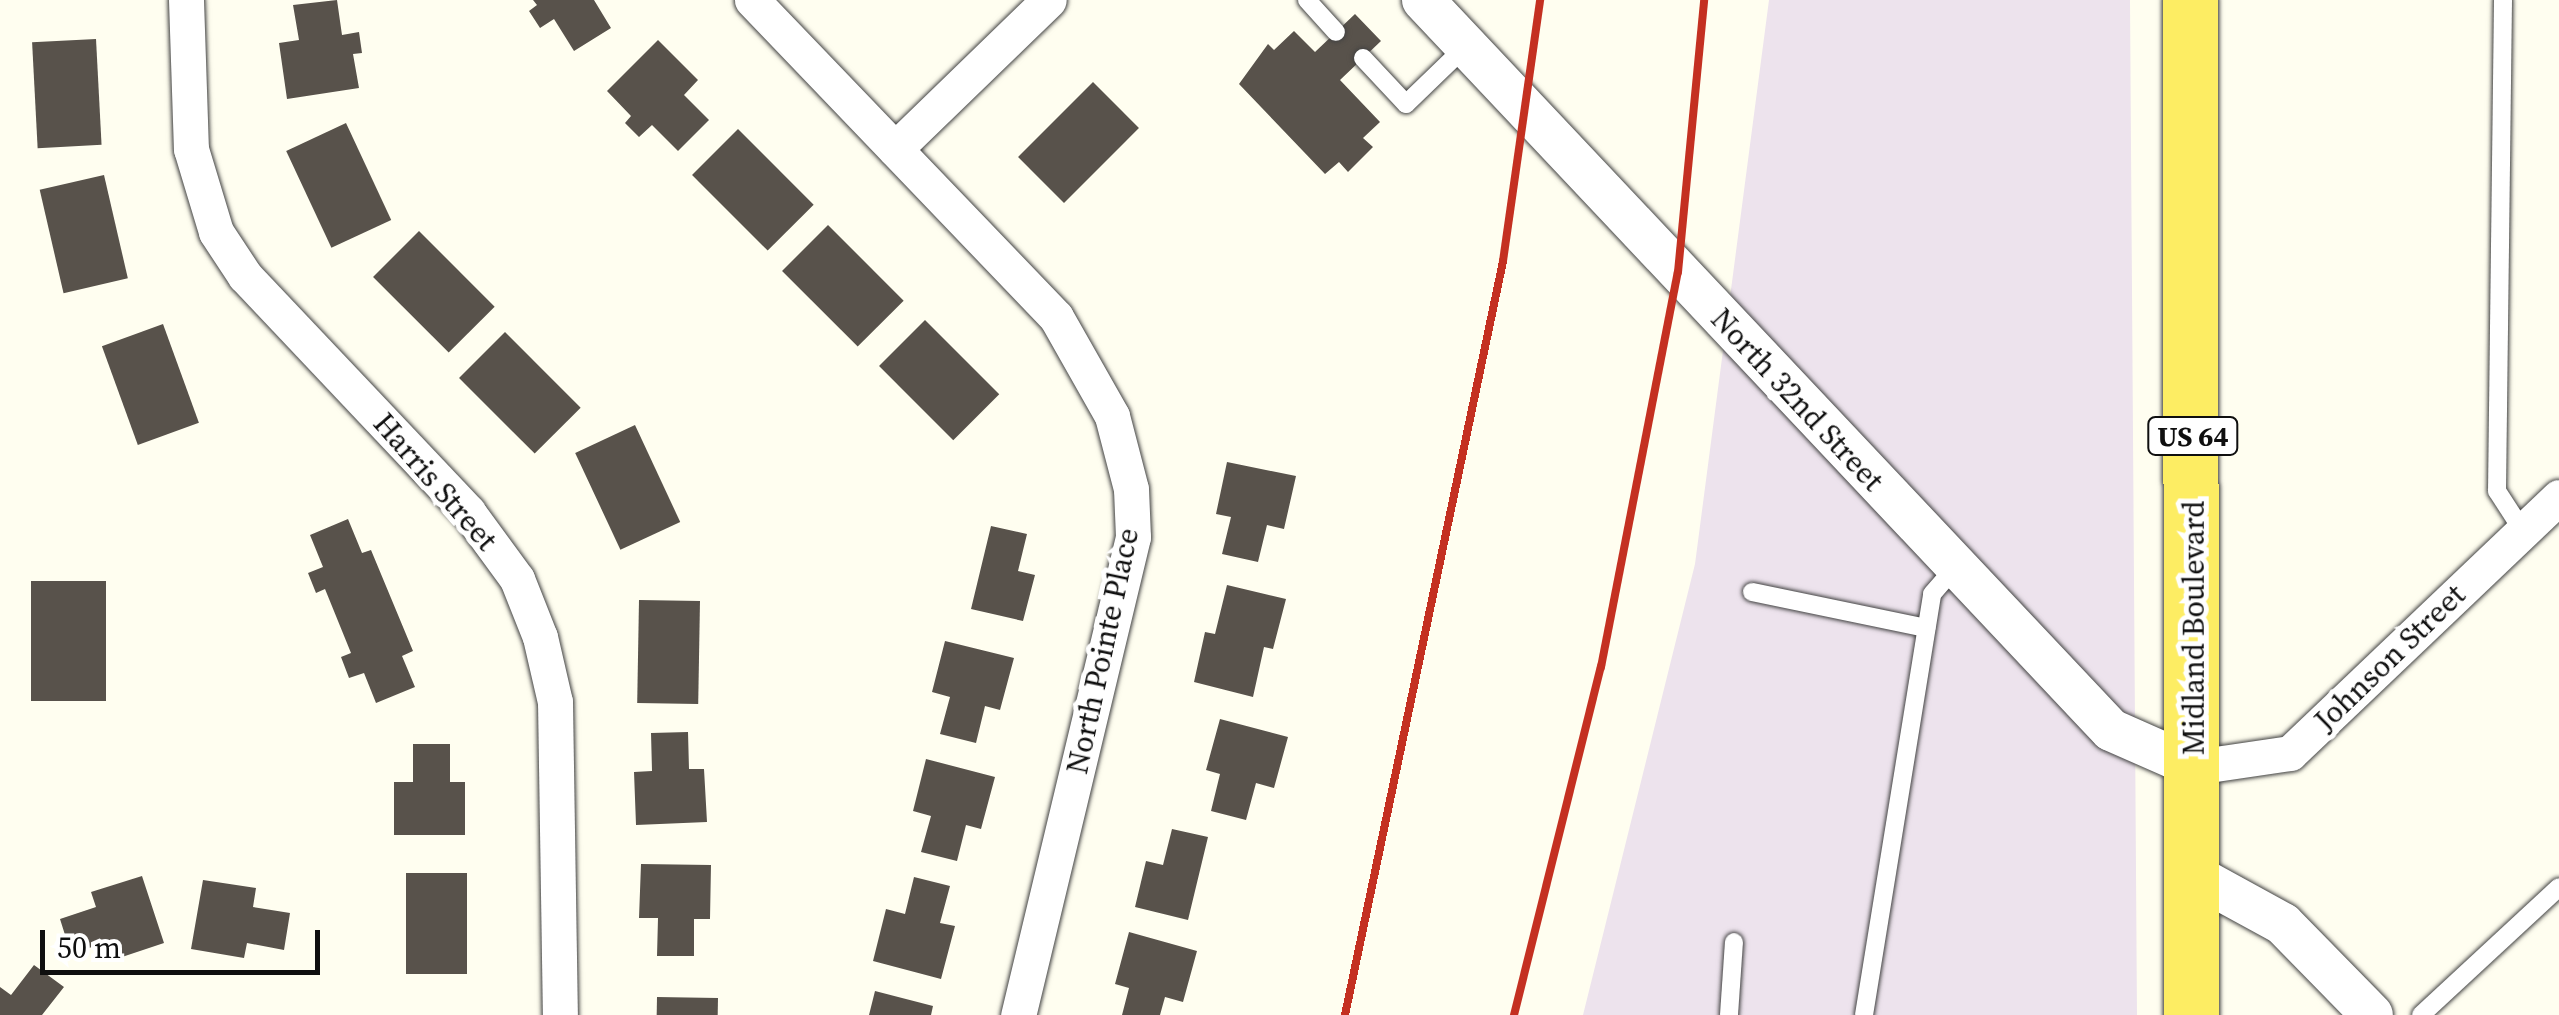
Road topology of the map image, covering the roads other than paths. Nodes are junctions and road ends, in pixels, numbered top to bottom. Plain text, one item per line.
1 (186, 0) edge
2 (752, 0) edge
3 (1049, 0) edge
4 (1307, 0) edge
5 (1423, 0) edge
6 (2190, 0) edge
7 (2503, 0) edge
8 (1336, 32) dead end
9 (1466, 45) junction
10 (1362, 58) dead end
11 (895, 149) junction
12 (2559, 497) edge
13 (2523, 531) junction
14 (1955, 568) junction
15 (1752, 592) dead end
16 (1926, 628) junction
17 (2195, 767) junction
18 (2190, 872) junction
19 (2559, 887) edge
20 (1734, 942) dead end
21 (560, 1015) edge
22 (1018, 1015) edge
23 (1729, 1015) edge
24 (1864, 1015) edge
25 (2191, 1015) edge
26 (2372, 1015) edge
27 (2421, 1015) edge

1 - 21 street, Harris Street
2 - 11 street, North Pointe Place
3 - 11 street
4 - 8 lane
5 - 9 street, North 32nd Street
6 - 17 main road, Midland Boulevard / US 64
7 - 13 lane
9 - 10 lane
9 - 14 street, North 32nd Street
11 - 22 street, North Pointe Place
12 - 13 street, Johnson Street
13 - 17 street, Johnson Street
14 - 16 lane
14 - 17 street, North 32nd Street
15 - 16 lane
16 - 24 lane
17 - 18 main road, Midland Boulevard / US 64
18 - 25 main road, Midland Boulevard / US 64
18 - 26 street
19 - 27 lane
20 - 23 lane

